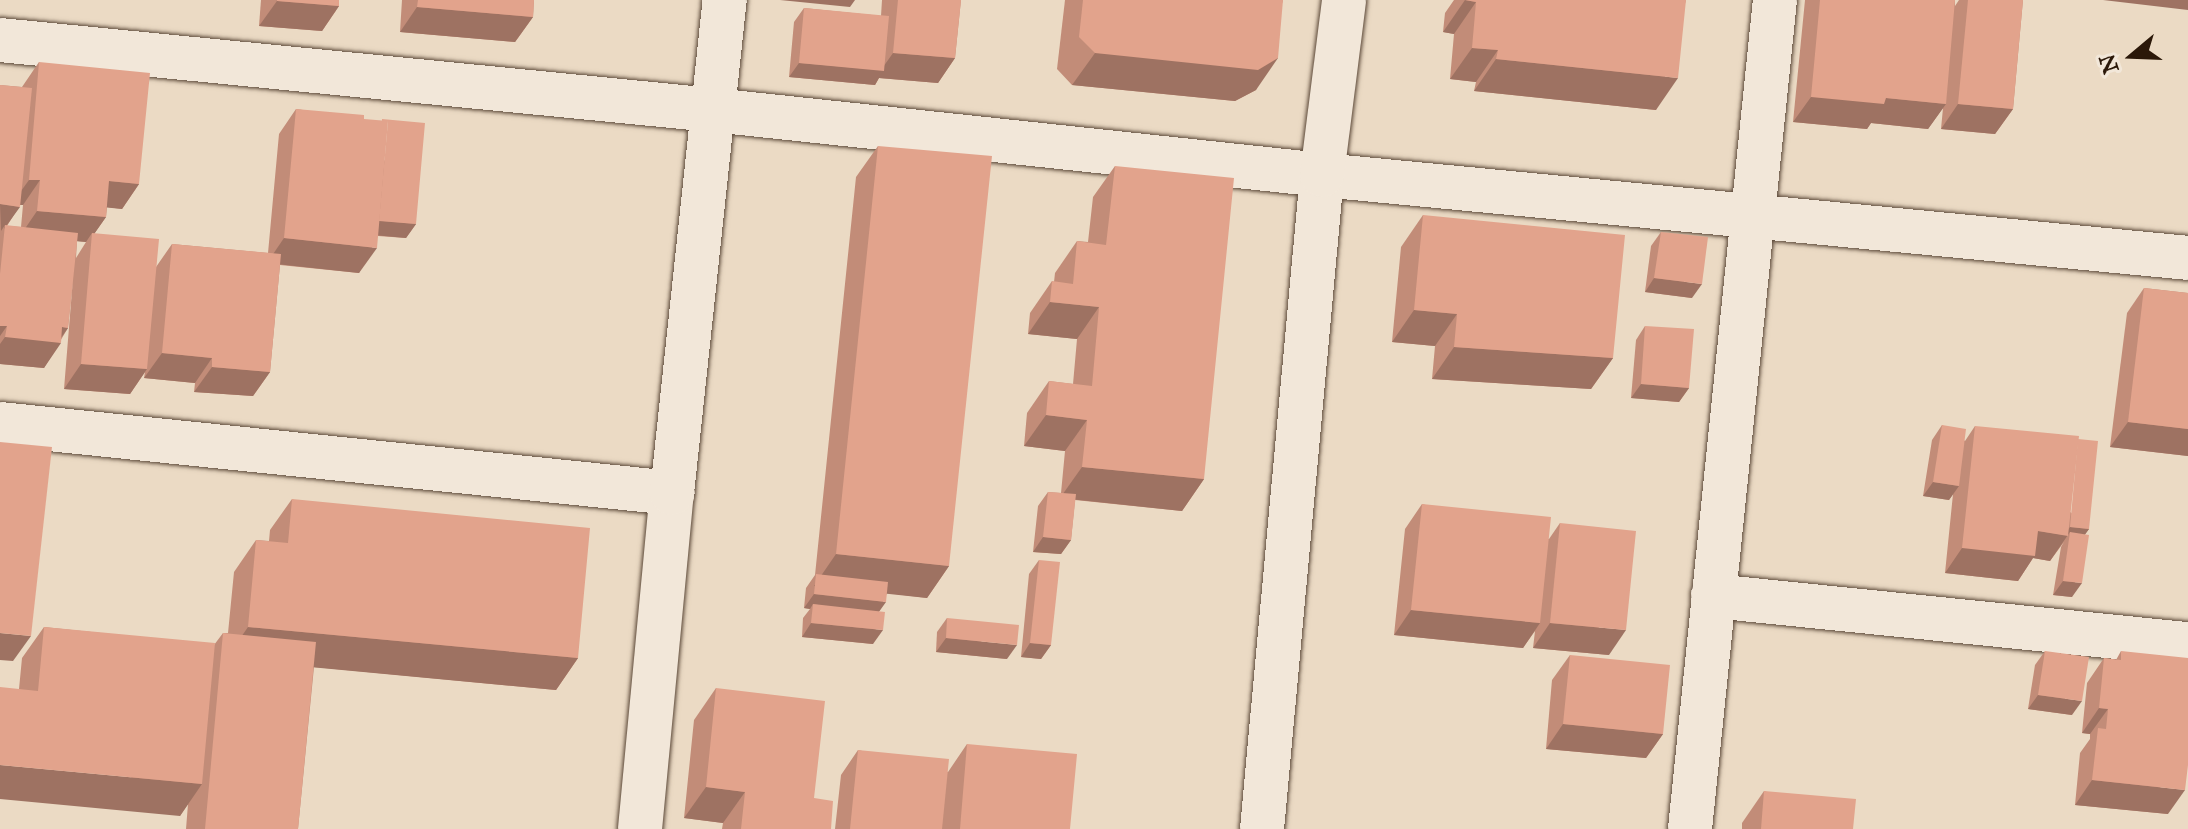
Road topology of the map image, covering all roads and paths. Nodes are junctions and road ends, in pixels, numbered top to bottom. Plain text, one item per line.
1 (725, 0) edge
2 (1344, 0) edge
3 (1775, 0) edge
4 (0, 40) edge
5 (713, 110) junction
6 (1322, 175) junction
7 (1754, 214) junction
8 (2188, 258) edge
9 (0, 424) edge
10 (672, 493) junction
11 (1713, 596) junction
12 (2188, 644) edge
13 (640, 829) edge
14 (1262, 829) edge
15 (1690, 829) edge

1 - 5 street
2 - 6 street
3 - 7 street
4 - 5 street
5 - 6 street
5 - 10 street
6 - 7 street
6 - 14 street
7 - 8 street
7 - 11 street
9 - 10 street
10 - 13 street
11 - 12 street
11 - 15 street

